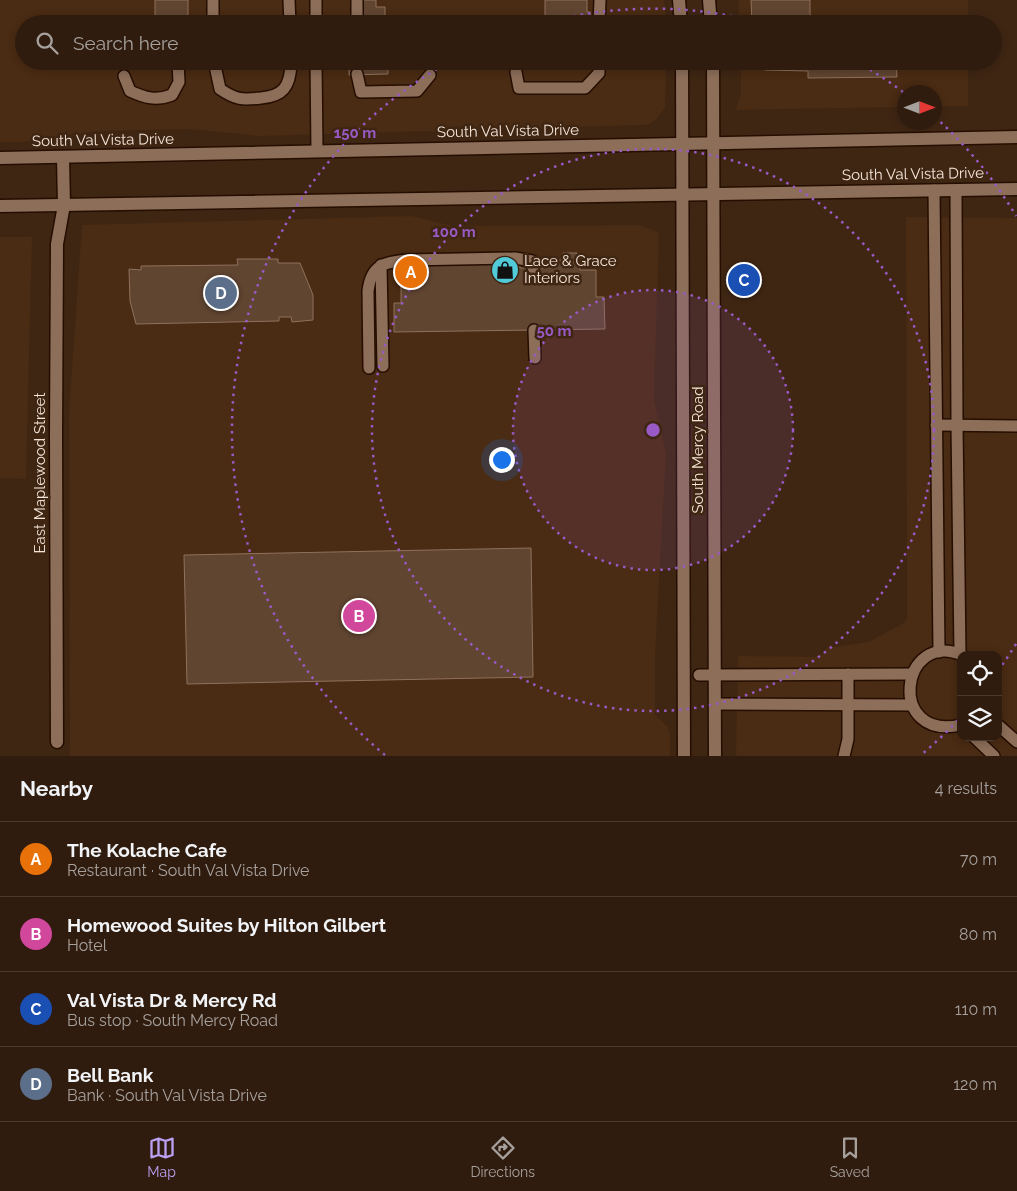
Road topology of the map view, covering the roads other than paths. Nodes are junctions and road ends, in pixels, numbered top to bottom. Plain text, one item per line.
1 (213, 0) edge
2 (289, 0) edge
3 (316, 0) edge
4 (357, 0) edge
5 (600, 0) edge
6 (679, 0) edge
7 (709, 0) edge
8 (213, 15) edge
9 (290, 15) edge
10 (316, 15) edge
11 (357, 15) edge
12 (600, 15) edge
13 (680, 15) edge
14 (710, 15) edge
15 (178, 70) edge
16 (216, 70) edge
17 (290, 70) edge
18 (316, 70) edge
19 (599, 70) edge
20 (682, 70) edge
21 (713, 70) edge
22 (516, 72) dead end
23 (357, 74) dead end
24 (430, 75) dead end
25 (124, 76) dead end
26 (1017, 137) edge
27 (714, 143) junction
28 (682, 144) junction
29 (317, 151) junction
30 (63, 157) junction
31 (0, 158) edge
32 (1017, 189) edge
33 (934, 190) junction
34 (956, 190) junction
35 (682, 194) junction
36 (713, 194) junction
37 (64, 205) junction
38 (0, 206) edge
39 (381, 265) junction
40 (534, 268) dead end
41 (534, 330) dead end
42 (535, 358) dead end
43 (384, 366) dead end
44 (368, 368) dead end
45 (936, 425) junction
46 (957, 425) junction
47 (1017, 426) edge
48 (961, 651) edge
49 (939, 652) junction
50 (957, 653) edge
51 (848, 674) junction
52 (912, 674) junction
53 (699, 675) dead end
54 (715, 675) junction
55 (715, 704) junction
56 (848, 705) junction
57 (912, 705) junction
58 (957, 726) edge
59 (1002, 729) edge
60 (978, 741) edge
61 (57, 742) dead end
62 (1017, 742) edge
63 (684, 756) edge
64 (715, 756) edge
65 (844, 756) edge
66 (994, 756) edge

1 - 8 lane
2 - 9 lane
3 - 10 lane
4 - 11 lane
5 - 12 lane
6 - 13 main road
7 - 14 main road
15 - 25 lane
16 - 17 lane
18 - 29 lane
19 - 22 lane
20 - 28 main road, South Mercy Road
21 - 27 main road, South Mercy Road
23 - 24 lane
26 - 27 main road, South Val Vista Drive
27 - 28 main road, South Val Vista Drive
27 - 36 main road, South Mercy Road
28 - 29 main road, South Val Vista Drive
28 - 35 main road, South Mercy Road
29 - 30 main road, South Val Vista Drive
30 - 31 main road, South Val Vista Drive
30 - 37 main road, East Maplewood Street
32 - 34 main road, South Val Vista Drive
33 - 34 main road, South Val Vista Drive
33 - 36 main road, South Val Vista Drive
33 - 45 lane
34 - 46 lane
35 - 36 main road, South Val Vista Drive
35 - 37 main road, South Val Vista Drive
35 - 63 main road, South Mercy Road
36 - 54 main road, South Mercy Road
37 - 38 main road, South Val Vista Drive
37 - 61 main road, East Maplewood Street
39 - 40 lane
39 - 43 lane
39 - 44 lane
41 - 42 lane
45 - 46 lane
45 - 49 lane
46 - 47 lane
46 - 48 lane
49 - 50 lane
49 - 52 lane
51 - 52 lane
51 - 54 lane
51 - 56 lane
52 - 57 lane
53 - 54 lane
54 - 55 main road, South Mercy Road
55 - 56 lane
55 - 64 main road, South Mercy Road
56 - 57 lane
56 - 65 lane
57 - 58 lane
59 - 62 lane
60 - 66 lane

